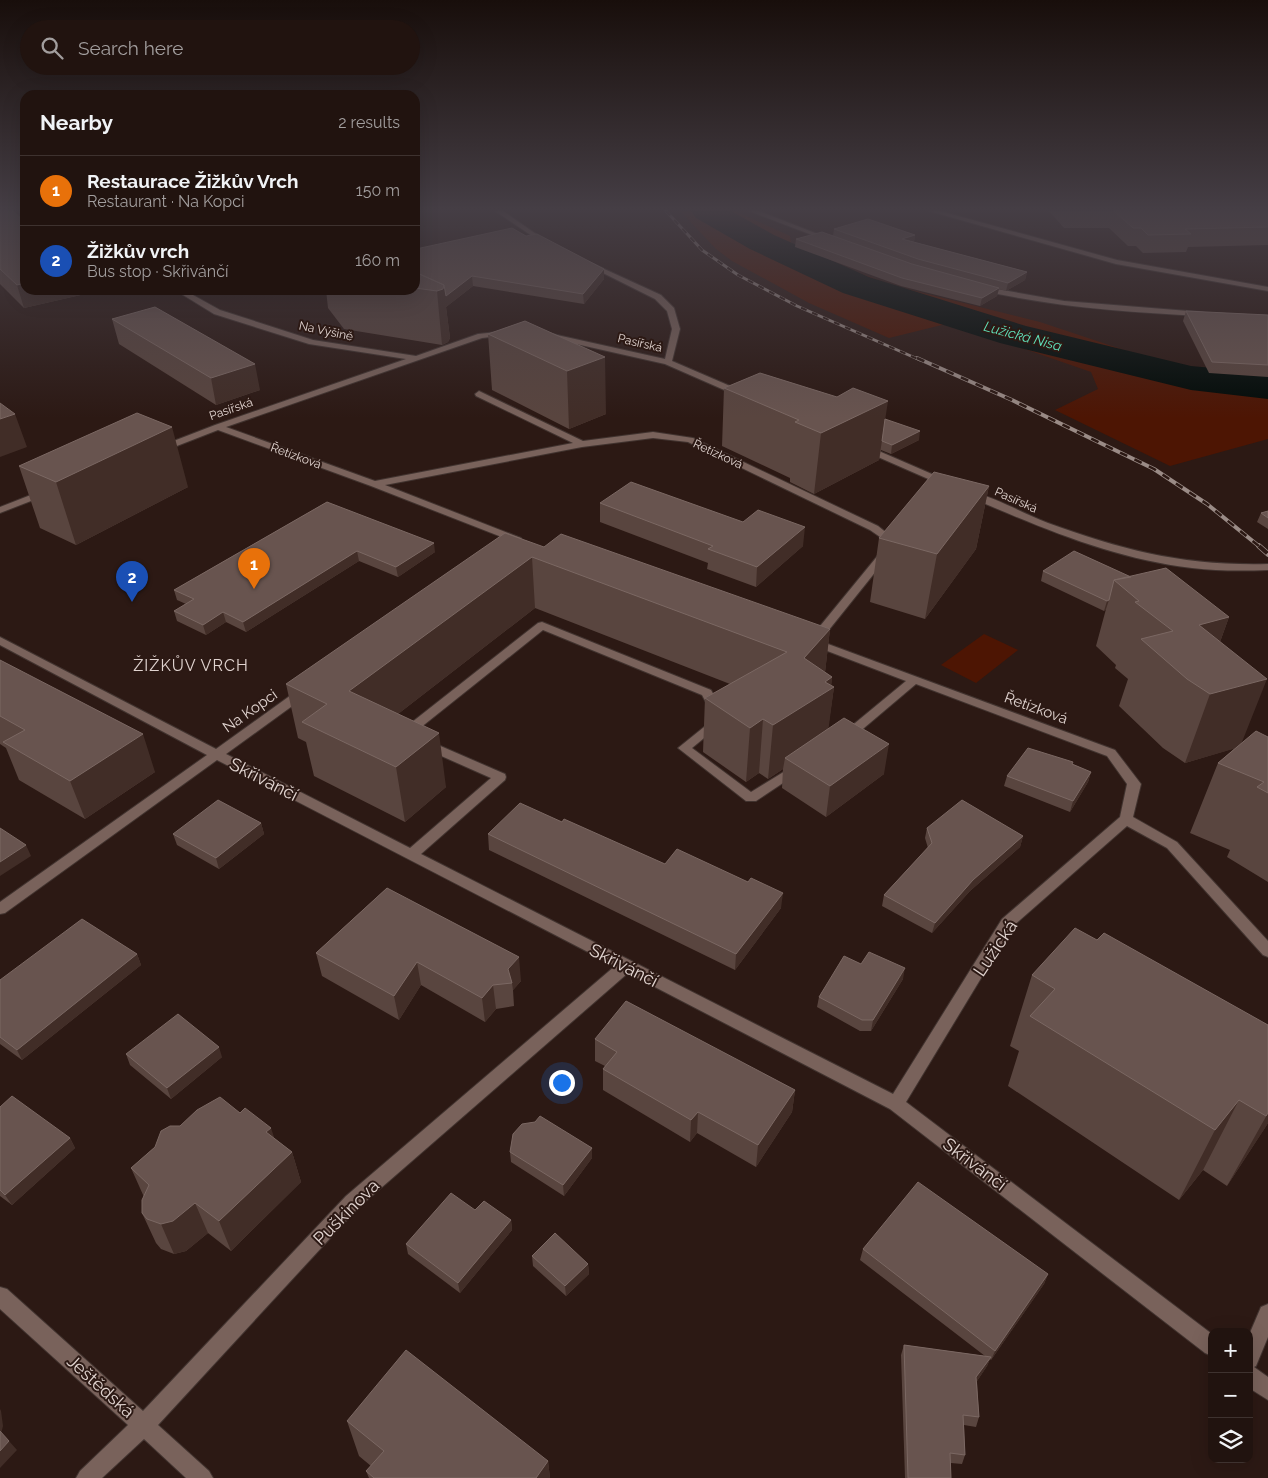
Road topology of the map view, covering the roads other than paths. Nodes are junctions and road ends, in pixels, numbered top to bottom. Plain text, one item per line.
1 (623, 280) edge
2 (1217, 280) edge
3 (977, 286) edge
4 (1268, 289) edge
5 (188, 295) edge
6 (1213, 315) edge
7 (515, 332) edge
8 (534, 333) edge
9 (416, 358) junction
10 (668, 362) junction
11 (478, 394) dead end
12 (752, 399) edge
13 (218, 427) junction
14 (852, 442) edge
15 (582, 444) junction
16 (154, 451) edge
17 (374, 484) junction
18 (54, 489) edge
19 (0, 510) edge
20 (520, 544) edge
21 (1268, 567) edge
22 (0, 640) edge
23 (914, 680) junction
24 (312, 687) edge
25 (835, 744) edge
26 (216, 754) junction
27 (803, 765) edge
28 (1126, 819) junction
29 (411, 855) junction
30 (0, 908) edge
31 (1268, 951) edge
32 (626, 966) junction
33 (896, 1104) junction
34 (0, 1296) edge
35 (1268, 1314) edge
36 (1208, 1343) edge
37 (1253, 1350) edge
38 (1253, 1378) edge
39 (1268, 1390) edge
40 (144, 1425) junction
41 (87, 1478) edge
42 (202, 1478) edge

1 - 10 street
2 - 4 street
3 - 6 street
5 - 9 street, Na Výšině
7 - 9 street, Pasířská
8 - 10 street, Pasířská
9 - 13 street, Pasířská
10 - 12 street, Pasířská
11 - 15 street
13 - 16 street, Pasířská
13 - 17 street, Řetízková
14 - 21 street, Pasířská
15 - 17 street, Řetízková
15 - 23 street, Řetízková
17 - 20 street, Řetízková
18 - 19 street
22 - 26 street, Skřivánčí
23 - 25 street
23 - 28 street, Řetízková
24 - 26 street, Na Kopci
26 - 29 street, Skřivánčí
26 - 30 street, Na Kopci
27 - 29 street
28 - 31 street
28 - 33 street, Lužická
29 - 32 street, Skřivánčí
32 - 33 street, Skřivánčí
32 - 40 street, Puškinova
33 - 36 street, Skřivánčí
34 - 40 street, Ještědská
35 - 37 street
38 - 39 street
40 - 41 street, Puškinova
40 - 42 street, Ještědská

